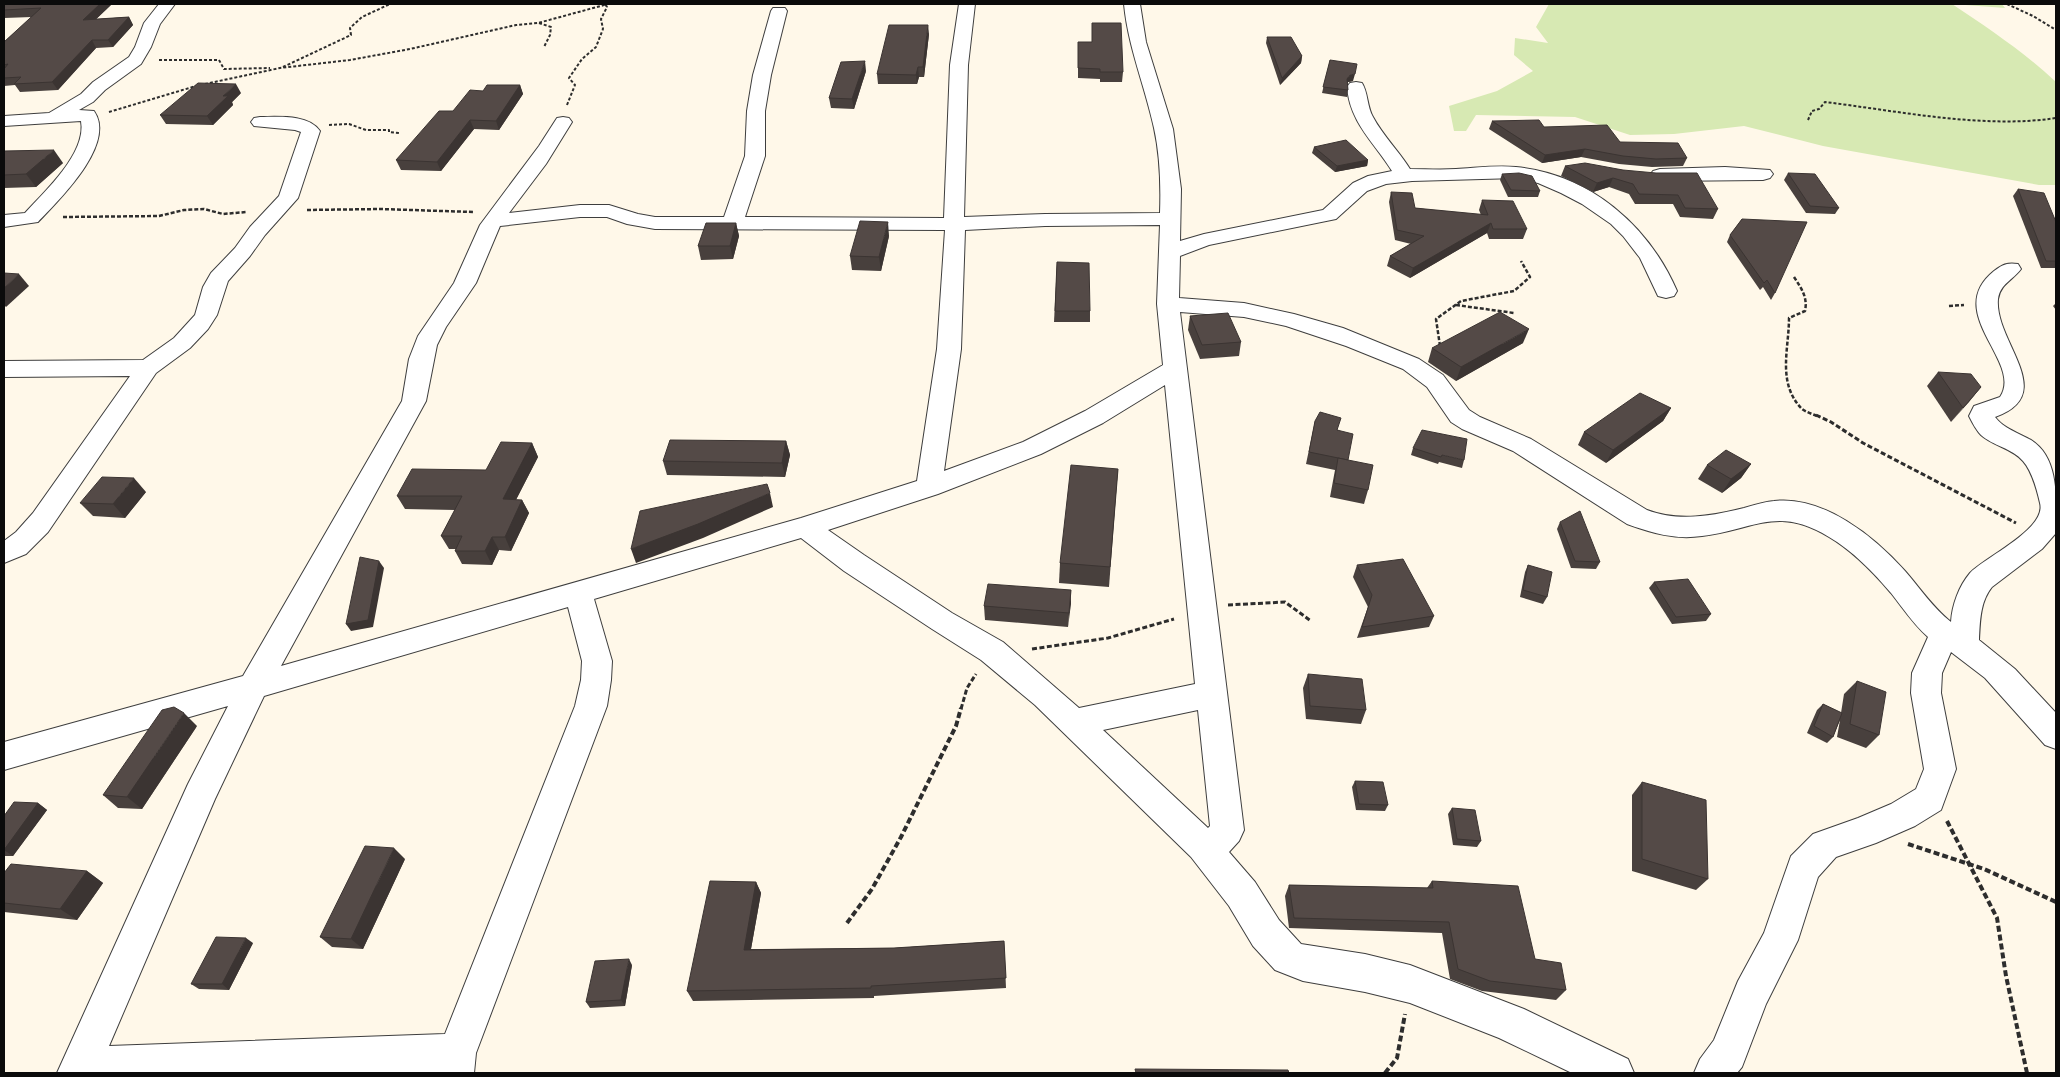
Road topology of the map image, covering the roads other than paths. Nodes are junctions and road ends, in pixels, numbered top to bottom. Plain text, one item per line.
1 (167, 4) edge
2 (967, 4) edge
3 (1132, 4) edge
4 (779, 11) dead end
5 (1356, 87) dead end
6 (87, 107) junction
7 (4, 121) edge
8 (260, 122) dead end
9 (563, 122) road end
10 (1566, 166) edge
11 (1519, 173) junction
12 (1763, 174) dead end
13 (1644, 175) edge
14 (1405, 177) junction
15 (496, 217) junction
16 (1170, 219) junction
17 (4, 221) edge
18 (733, 222) junction
19 (954, 224) junction
20 (1170, 252) junction
21 (2010, 269) dead end
22 (1666, 291) dead end
23 (1168, 304) junction
24 (148, 368) junction
25 (4, 369) edge
26 (1174, 369) junction
27 (929, 487) junction
28 (806, 528) junction
29 (4, 553) edge
30 (578, 592) junction
31 (1954, 639) junction
32 (254, 685) junction
33 (1210, 694) junction
34 (1075, 722) junction
35 (2056, 734) edge
36 (4, 756) edge
37 (1203, 846) junction
38 (455, 1063) edge
39 (79, 1070) edge
40 (1614, 1073) edge
41 (1714, 1073) edge

1 - 6 street
2 - 19 street
3 - 16 street
4 - 18 street
5 - 14 street
6 - 7 street
6 - 17 street
8 - 24 street
9 - 15 street
10 - 11 street
11 - 14 street
11 - 22 street
12 - 13 street
14 - 20 street
15 - 18 street
15 - 32 street
16 - 19 street
16 - 20 street
18 - 19 street
19 - 27 street
20 - 23 street
21 - 31 street
23 - 26 street
23 - 31 street
24 - 25 street
24 - 29 street
26 - 27 street
26 - 33 street
27 - 28 street
28 - 30 street
28 - 34 street
30 - 32 street
30 - 38 street
31 - 35 street
31 - 41 street
32 - 36 street
32 - 39 street
33 - 34 street
33 - 37 street
34 - 37 street
37 - 40 street
38 - 39 street

